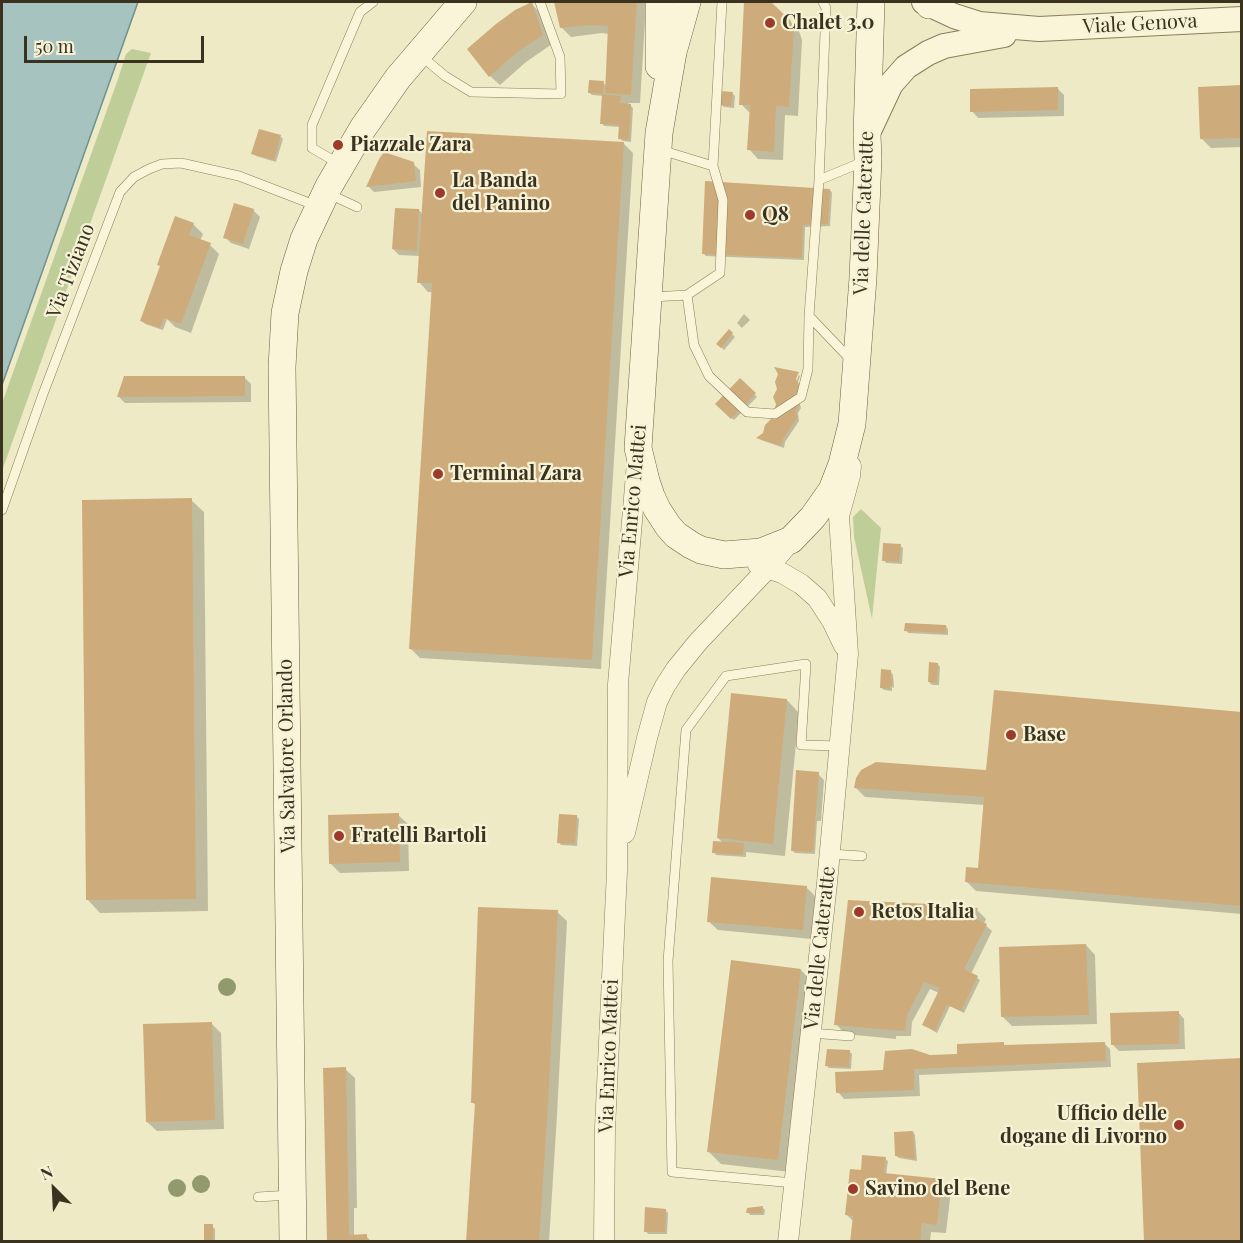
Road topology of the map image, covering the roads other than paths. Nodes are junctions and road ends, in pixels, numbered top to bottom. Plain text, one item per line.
1 (373, 2) edge
2 (463, 2) edge
3 (540, 2) edge
4 (659, 2) edge
5 (673, 2) edge
6 (687, 2) edge
7 (722, 2) edge
8 (823, 2) edge
9 (871, 2) edge
10 (927, 3) edge
11 (1242, 19) edge
12 (1039, 28) junction
13 (673, 52) junction
14 (418, 54) junction
15 (659, 141) junction
16 (868, 147) junction
17 (341, 164) junction
18 (713, 166) junction
19 (819, 180) junction
20 (322, 199) junction
21 (357, 207) dead end
22 (687, 295) junction
23 (647, 297) junction
24 (809, 316) junction
25 (856, 366) junction
26 (852, 424) junction
27 (638, 448) junction
28 (2, 510) edge
29 (791, 540) junction
30 (724, 555) junction
31 (768, 568) junction
32 (848, 654) junction
33 (841, 746) junction
34 (830, 854) junction
35 (862, 856) dead end
36 (617, 871) junction
37 (810, 1033) junction
38 (850, 1036) dead end
39 (795, 1183) junction
40 (292, 1195) junction
41 (258, 1197) dead end
42 (293, 1242) edge
43 (604, 1242) edge
44 (788, 1242) edge

1 - 17 lane
2 - 14 main road
3 - 14 lane
4 - 15 main road, Via Enrico Mattei
5 - 13 street, Via Enrico Mattei
6 - 13 main road, Via Enrico Mattei
7 - 18 lane
8 - 19 lane
9 - 16 main road, Via delle Cateratte
10 - 12 street, Viale Genova
11 - 12 street, Viale Genova
12 - 16 street, Viale Genova
13 - 15 main road, Via Enrico Mattei
14 - 17 main road
15 - 18 lane
15 - 23 main road, Via Enrico Mattei
16 - 19 lane
16 - 25 main road, Via delle Cateratte
17 - 20 main road
18 - 22 lane
19 - 24 lane
20 - 21 lane
20 - 28 lane, Via Tiziano
20 - 40 main road, Via Salvatore Orlando
22 - 23 lane
22 - 24 lane
23 - 27 main road, Via Enrico Mattei
24 - 25 lane
25 - 26 main road, Via delle Cateratte
26 - 29 main road, Via delle Cateratte
26 - 32 street, Via delle Cateratte
27 - 30 main road, Via delle Cateratte
27 - 36 street, Via Enrico Mattei
29 - 30 main road, Via delle Cateratte
29 - 31 street, Via Enrico Mattei
30 - 31 street, Via delle Cateratte
31 - 32 street, Via delle Cateratte
31 - 36 street, Via Enrico Mattei
32 - 33 street, Via delle Cateratte
33 - 34 street, Via delle Cateratte
33 - 39 lane
34 - 35 lane
34 - 37 street, Via delle Cateratte
36 - 43 street, Via Enrico Mattei
37 - 38 lane
37 - 39 street, Via delle Cateratte
39 - 44 street, Via delle Cateratte
40 - 41 lane
40 - 42 main road, Via Salvatore Orlando

